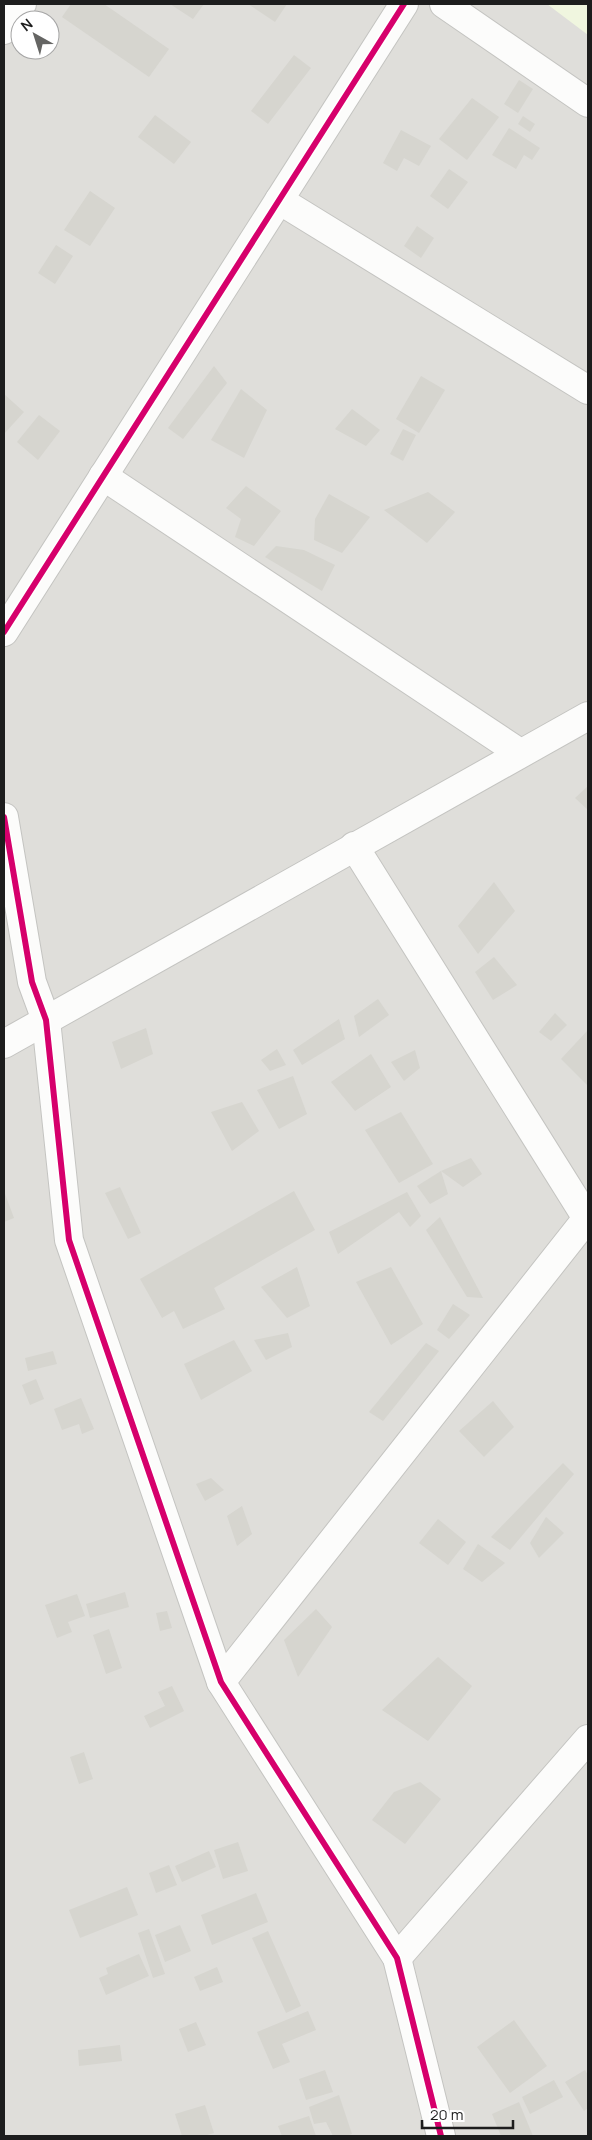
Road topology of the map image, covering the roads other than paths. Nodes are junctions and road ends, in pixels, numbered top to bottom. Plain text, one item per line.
1 (22, 4) edge
2 (404, 4) edge
3 (444, 4) edge
4 (4, 30) edge
5 (588, 103) edge
6 (279, 200) junction
7 (588, 390) edge
8 (103, 476) junction
9 (4, 632) edge
10 (588, 716) edge
11 (520, 753) junction
12 (4, 817) edge
13 (354, 846) junction
14 (46, 1020) junction
15 (4, 1044) edge
16 (588, 1218) edge
17 (221, 1682) junction
18 (584, 1755) edge
19 (397, 1958) junction
20 (441, 2136) edge

1 - 4 street
2 - 6 street
3 - 5 street
6 - 7 street
6 - 8 street
8 - 9 street
8 - 11 street
10 - 11 street
11 - 13 street
12 - 14 street
13 - 14 street
13 - 16 street
14 - 15 street
14 - 17 street
16 - 17 street
17 - 19 street
18 - 19 street
19 - 20 street

